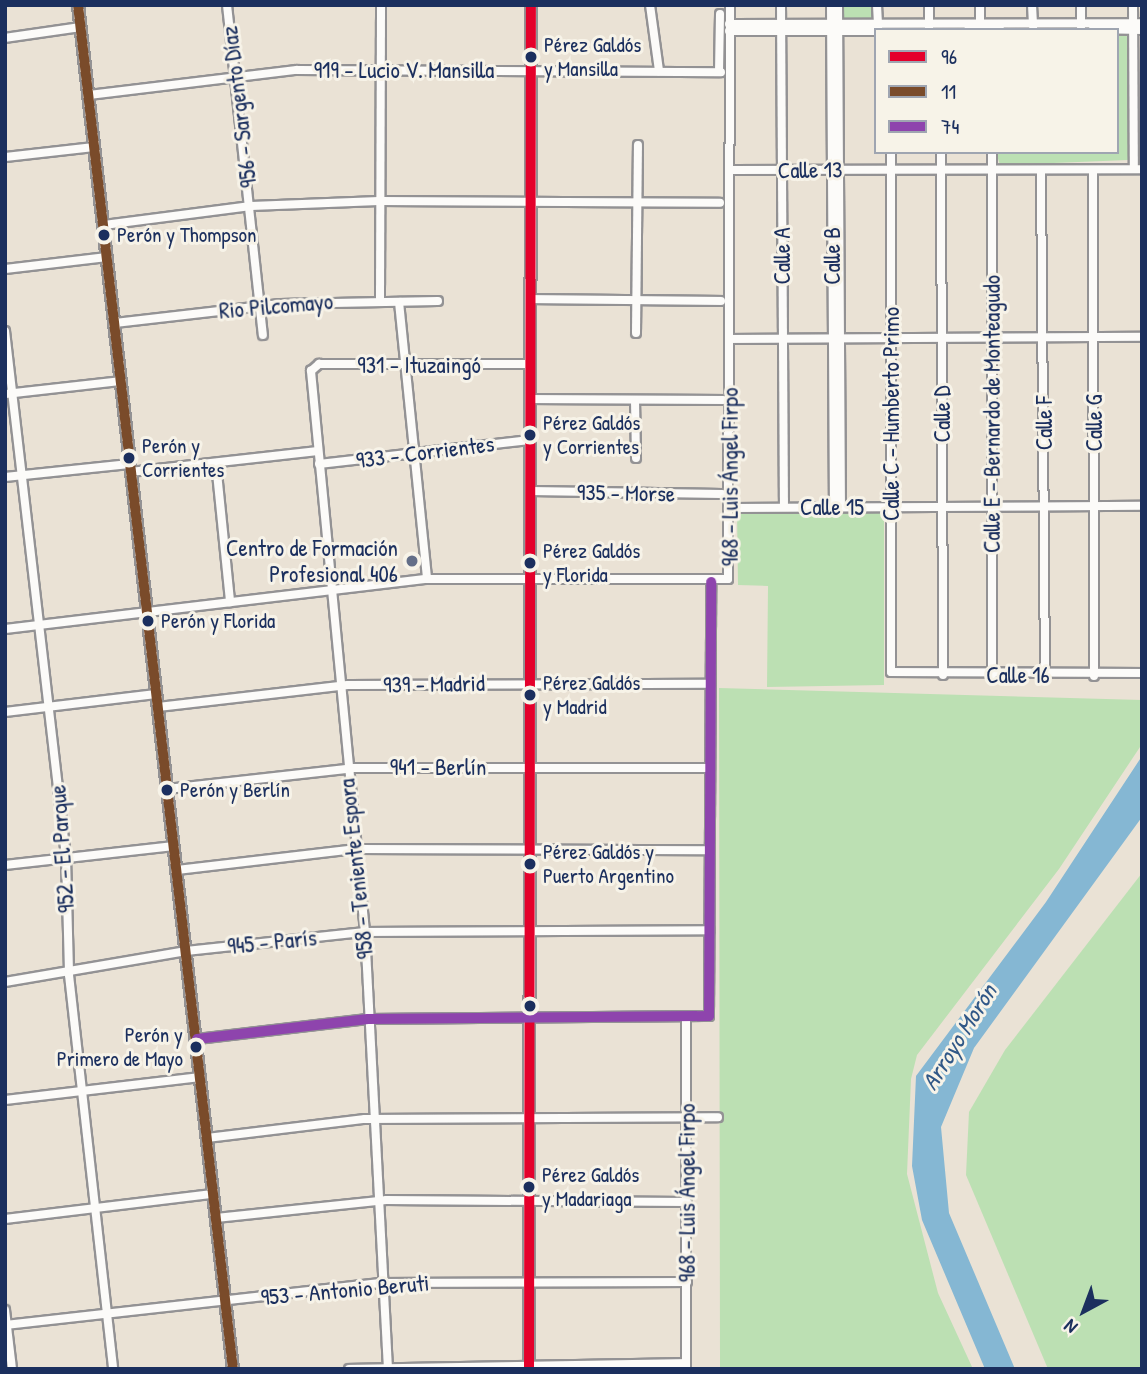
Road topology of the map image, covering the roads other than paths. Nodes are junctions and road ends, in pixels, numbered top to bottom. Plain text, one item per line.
1 (78, 5) edge
2 (227, 5) edge
3 (381, 5) edge
4 (531, 5) edge
5 (650, 5) edge
6 (730, 5) edge
7 (781, 5) edge
8 (831, 5) edge
9 (838, 5) edge
10 (877, 5) edge
11 (929, 5) edge
12 (980, 5) edge
13 (1032, 5) edge
14 (1081, 5) edge
15 (1133, 5) edge
16 (720, 14) dead end
17 (1081, 26) edge
18 (1137, 26) edge
19 (80, 27) junction
20 (729, 27) junction
21 (929, 27) edge
22 (980, 27) edge
23 (781, 28) junction
24 (835, 28) junction
25 (877, 28) edge
26 (1033, 28) edge
27 (5, 38) edge
28 (531, 69) junction
29 (381, 71) junction
30 (659, 71) junction
31 (236, 76) junction
32 (89, 94) junction
33 (638, 145) dead end
34 (94, 147) junction
35 (891, 154) edge
36 (941, 154) edge
37 (992, 154) edge
38 (5, 157) edge
39 (891, 169) junction
40 (941, 169) junction
41 (1138, 169) edge
42 (731, 170) junction
43 (781, 170) junction
44 (835, 170) junction
45 (992, 170) junction
46 (1041, 170) junction
47 (1093, 170) junction
48 (379, 201) junction
49 (531, 202) junction
50 (637, 202) junction
51 (720, 203) dead end
52 (251, 206) junction
53 (104, 225) junction
54 (107, 257) junction
55 (5, 269) edge
56 (380, 298) junction
57 (530, 299) junction
58 (636, 299) junction
59 (721, 301) dead end
60 (399, 302) junction
61 (438, 302) dead end
62 (261, 306) junction
63 (114, 323) junction
64 (5, 331) edge
65 (636, 333) dead end
66 (263, 335) dead end
67 (1142, 337) edge
68 (992, 338) junction
69 (1044, 338) junction
70 (1094, 338) junction
71 (730, 339) junction
72 (783, 339) junction
73 (836, 339) junction
74 (891, 339) junction
75 (942, 339) junction
76 (530, 364) junction
77 (402, 365) junction
78 (311, 371) joint
79 (120, 381) junction
80 (9, 394) edge
81 (530, 399) junction
82 (635, 400) junction
83 (723, 400) dead end
84 (530, 440) junction
85 (318, 451) junction
86 (413, 453) junction
87 (636, 458) dead end
88 (216, 463) junction
89 (319, 464) junction
90 (130, 468) junction
91 (23, 475) junction
92 (5, 477) edge
93 (530, 491) junction
94 (722, 494) dead end
95 (1044, 506) junction
96 (1095, 506) junction
97 (1142, 506) edge
98 (784, 507) junction
99 (837, 507) junction
100 (942, 507) junction
101 (992, 507) junction
102 (732, 508) junction
103 (891, 508) junction
104 (531, 578) junction
105 (427, 579) junction
106 (711, 582) junction
107 (332, 590) junction
108 (230, 602) junction
109 (148, 613) junction
110 (39, 625) junction
111 (5, 629) edge
112 (1142, 673) edge
113 (894, 674) joint
114 (943, 675) junction
115 (992, 675) junction
116 (1045, 676) junction
117 (1094, 676) junction
118 (530, 684) junction
119 (711, 684) junction
120 (338, 687) junction
121 (156, 694) junction
122 (158, 707) junction
123 (49, 708) junction
124 (5, 712) edge
125 (530, 766) junction
126 (346, 768) junction
127 (710, 768) junction
128 (167, 789) junction
129 (174, 846) junction
130 (531, 848) junction
131 (357, 849) junction
132 (710, 850) junction
133 (66, 857) junction
134 (5, 865) edge
135 (177, 870) junction
136 (710, 930) junction
137 (530, 931) junction
138 (365, 932) junction
139 (186, 951) junction
140 (69, 975) junction
141 (5, 982) edge
142 (686, 1017) junction
143 (531, 1018) junction
144 (368, 1019) junction
145 (197, 1039) junction
146 (201, 1077) junction
147 (81, 1091) junction
148 (5, 1100) edge
149 (718, 1117) dead end
150 (687, 1118) junction
151 (373, 1119) junction
152 (530, 1119) junction
153 (207, 1138) junction
154 (213, 1194) junction
155 (376, 1200) junction
156 (530, 1200) junction
157 (687, 1202) junction
158 (95, 1208) junction
159 (5, 1219) edge
160 (216, 1219) junction
161 (530, 1282) junction
162 (687, 1282) junction
163 (382, 1283) junction
164 (225, 1301) junction
165 (5, 1310) edge
166 (107, 1314) junction
167 (6, 1325) edge
168 (529, 1366) edge
169 (686, 1366) edge
170 (388, 1367) edge
171 (12, 1369) edge
172 (113, 1369) edge
173 (233, 1369) edge
174 (349, 1369) edge

1 - 19 main road
2 - 31 street, 956 - Sargento Díaz
3 - 29 street
4 - 28 main road
5 - 30 street
6 - 20 street, 968 - Luis Ángel Firpo
7 - 23 street, Calle A
8 - 24 street, Calle B
9 - 24 street, Calle B
10 - 25 street
11 - 21 street
12 - 22 street
13 - 26 street
14 - 17 street
15 - 18 street
16 - 30 street, 919 - Lucio V. Mansilla
17 - 18 street
17 - 26 street
18 - 41 street
19 - 27 street
19 - 32 main road
20 - 23 street
20 - 42 street, 968 - Luis Ángel Firpo
21 - 22 street
21 - 25 street
22 - 26 street
23 - 24 street
23 - 43 street, Calle A
24 - 25 street
24 - 44 street, Calle B
28 - 29 street, 919 - Lucio V. Mansilla
28 - 30 street, 919 - Lucio V. Mansilla
28 - 49 main road
29 - 31 street, 919 - Lucio V. Mansilla
29 - 48 street
31 - 32 street, 919 - Lucio V. Mansilla
31 - 52 street, 956 - Sargento Díaz
32 - 34 main road
33 - 50 street
34 - 38 street
34 - 53 main road
35 - 39 street, Calle C - Humberto Primo
36 - 40 street, Calle D
37 - 45 street, Calle E - Bernardo de Monteagudo
39 - 40 street, Calle 13
39 - 44 street, Calle 13
39 - 74 street, Calle C - Humberto Primo
40 - 45 street, Calle 13
40 - 75 street, Calle D
41 - 47 street, Calle 13
42 - 43 street, Calle 13
42 - 71 street, 968 - Luis Ángel Firpo
43 - 44 street, Calle 13
43 - 72 street, Calle A
44 - 73 street, Calle B
45 - 46 street, Calle 13
45 - 68 street, Calle E - Bernardo de Monteagudo
46 - 47 street, Calle 13
46 - 69 street, Calle F
47 - 70 street, Calle G
48 - 49 street
48 - 52 street
48 - 56 street
49 - 50 street
49 - 57 main road
50 - 51 street
50 - 58 street
52 - 53 street
52 - 62 street, 956 - Sargento Díaz
53 - 54 main road
54 - 55 street
54 - 63 main road
56 - 60 street, Rio Pilcomayo
56 - 62 street, Rio Pilcomayo
57 - 58 street
57 - 76 main road
58 - 59 street
58 - 65 street
60 - 61 street, Rio Pilcomayo
60 - 77 street
62 - 63 street, Rio Pilcomayo
62 - 66 street, 956 - Sargento Díaz
63 - 79 main road
64 - 80 street, 952 - El Parque
67 - 70 street
68 - 69 street
68 - 75 street
68 - 101 street, Calle E - Bernardo de Monteagudo
69 - 70 street
69 - 95 street, Calle F
70 - 96 street, Calle G
71 - 72 street
71 - 102 street, 968 - Luis Ángel Firpo
72 - 73 street
72 - 98 street, Calle A
73 - 74 street
73 - 99 street, Calle B
74 - 75 street
74 - 103 street, Calle C - Humberto Primo
75 - 100 street, Calle D
76 - 77 street, 931 - Ituzaingó
76 - 81 main road
77 - 78 street, 931 - Ituzaingó
77 - 86 street
78 - 85 street, 958 - Teniente Espora
79 - 80 street
79 - 90 main road
80 - 91 street, 952 - El Parque
81 - 82 street
81 - 84 main road
82 - 83 street
82 - 87 street
84 - 86 street, 933 - Corrientes
84 - 93 main road
85 - 88 street
85 - 89 street, 958 - Teniente Espora
86 - 89 street, 933 - Corrientes
86 - 105 street
88 - 90 street
88 - 108 street
89 - 107 street, 958 - Teniente Espora
90 - 91 street
90 - 109 main road
91 - 92 street
91 - 110 street, 952 - El Parque
93 - 94 street, 935 - Morse
93 - 104 main road
95 - 96 street, Calle 15
95 - 101 street, Calle 15
95 - 116 street, Calle F
96 - 97 street, Calle 15
96 - 117 street, Calle G
98 - 99 street, Calle 15
98 - 102 street, Calle 15
99 - 103 street, Calle 15
100 - 101 street, Calle 15
100 - 103 street, Calle 15
100 - 114 street, Calle D
101 - 115 street, Calle E - Bernardo de Monteagudo
102 - 106 street, 968 - Luis Ángel Firpo
103 - 113 street, Calle C - Humberto Primo
104 - 105 street
104 - 106 street
104 - 118 main road
105 - 107 street
106 - 119 street, 968 - Luis Ángel Firpo
107 - 108 street
107 - 120 street, 958 - Teniente Espora
108 - 109 street
109 - 110 street
109 - 121 main road
110 - 111 street
110 - 123 street, 952 - El Parque
112 - 117 street, Calle 16
113 - 114 street, Calle 16
114 - 115 street, Calle 16
115 - 116 street, Calle 16
116 - 117 street, Calle 16
118 - 119 street, 939 - Madrid
118 - 120 street, 939 - Madrid
118 - 125 main road
119 - 127 street, 968 - Luis Ángel Firpo
120 - 122 street, 939 - Madrid
120 - 126 street, 958 - Teniente Espora
121 - 122 main road
121 - 123 street
122 - 128 main road
123 - 124 street
123 - 133 street, 952 - El Parque
125 - 126 street, 941 - Berlín
125 - 127 street, 941 - Berlín
125 - 130 main road
126 - 128 street, 941 - Berlín
126 - 131 street, 958 - Teniente Espora
127 - 132 street, 968 - Luis Ángel Firpo
128 - 129 main road
129 - 133 street
129 - 135 main road
130 - 131 street
130 - 132 street
130 - 137 main road
131 - 135 street
131 - 138 street, 958 - Teniente Espora
132 - 136 street, 968 - Luis Ángel Firpo
133 - 134 street
133 - 140 street, 952 - El Parque
135 - 139 main road
136 - 137 street, 945 - París
136 - 142 street, 968 - Luis Ángel Firpo
137 - 138 street, 945 - París
137 - 143 main road
138 - 139 street, 945 - París
138 - 144 street, 958 - Teniente Espora
139 - 140 street, 945 - París
139 - 145 main road
140 - 141 street, 945 - París
140 - 147 street, 952 - El Parque
142 - 143 street
142 - 150 street, 968 - Luis Ángel Firpo
143 - 144 street
143 - 152 main road
144 - 145 street
144 - 151 street, 958 - Teniente Espora
145 - 146 main road
146 - 147 street
146 - 153 main road
147 - 148 street
147 - 158 street, 952 - El Parque
149 - 150 street
150 - 152 street
150 - 157 street, 968 - Luis Ángel Firpo
151 - 152 street
151 - 153 street
151 - 155 street, 958 - Teniente Espora
152 - 156 main road
153 - 154 main road
154 - 158 street
154 - 160 main road
155 - 156 street
155 - 160 street
155 - 163 street, 958 - Teniente Espora
156 - 157 street
156 - 161 main road
157 - 162 street, 968 - Luis Ángel Firpo
158 - 159 street
158 - 166 street, 952 - El Parque
160 - 164 main road
161 - 162 street, 953 - Antonio Beruti
161 - 163 street, 953 - Antonio Beruti
161 - 168 main road
162 - 169 street, 968 - Luis Ángel Firpo
163 - 164 street, 953 - Antonio Beruti
163 - 170 street, 958 - Teniente Espora
164 - 166 street, 953 - Antonio Beruti
164 - 173 main road
165 - 167 street
166 - 167 street, 953 - Antonio Beruti
166 - 172 street, 952 - El Parque
167 - 171 street
168 - 169 street
168 - 170 street
170 - 174 street

